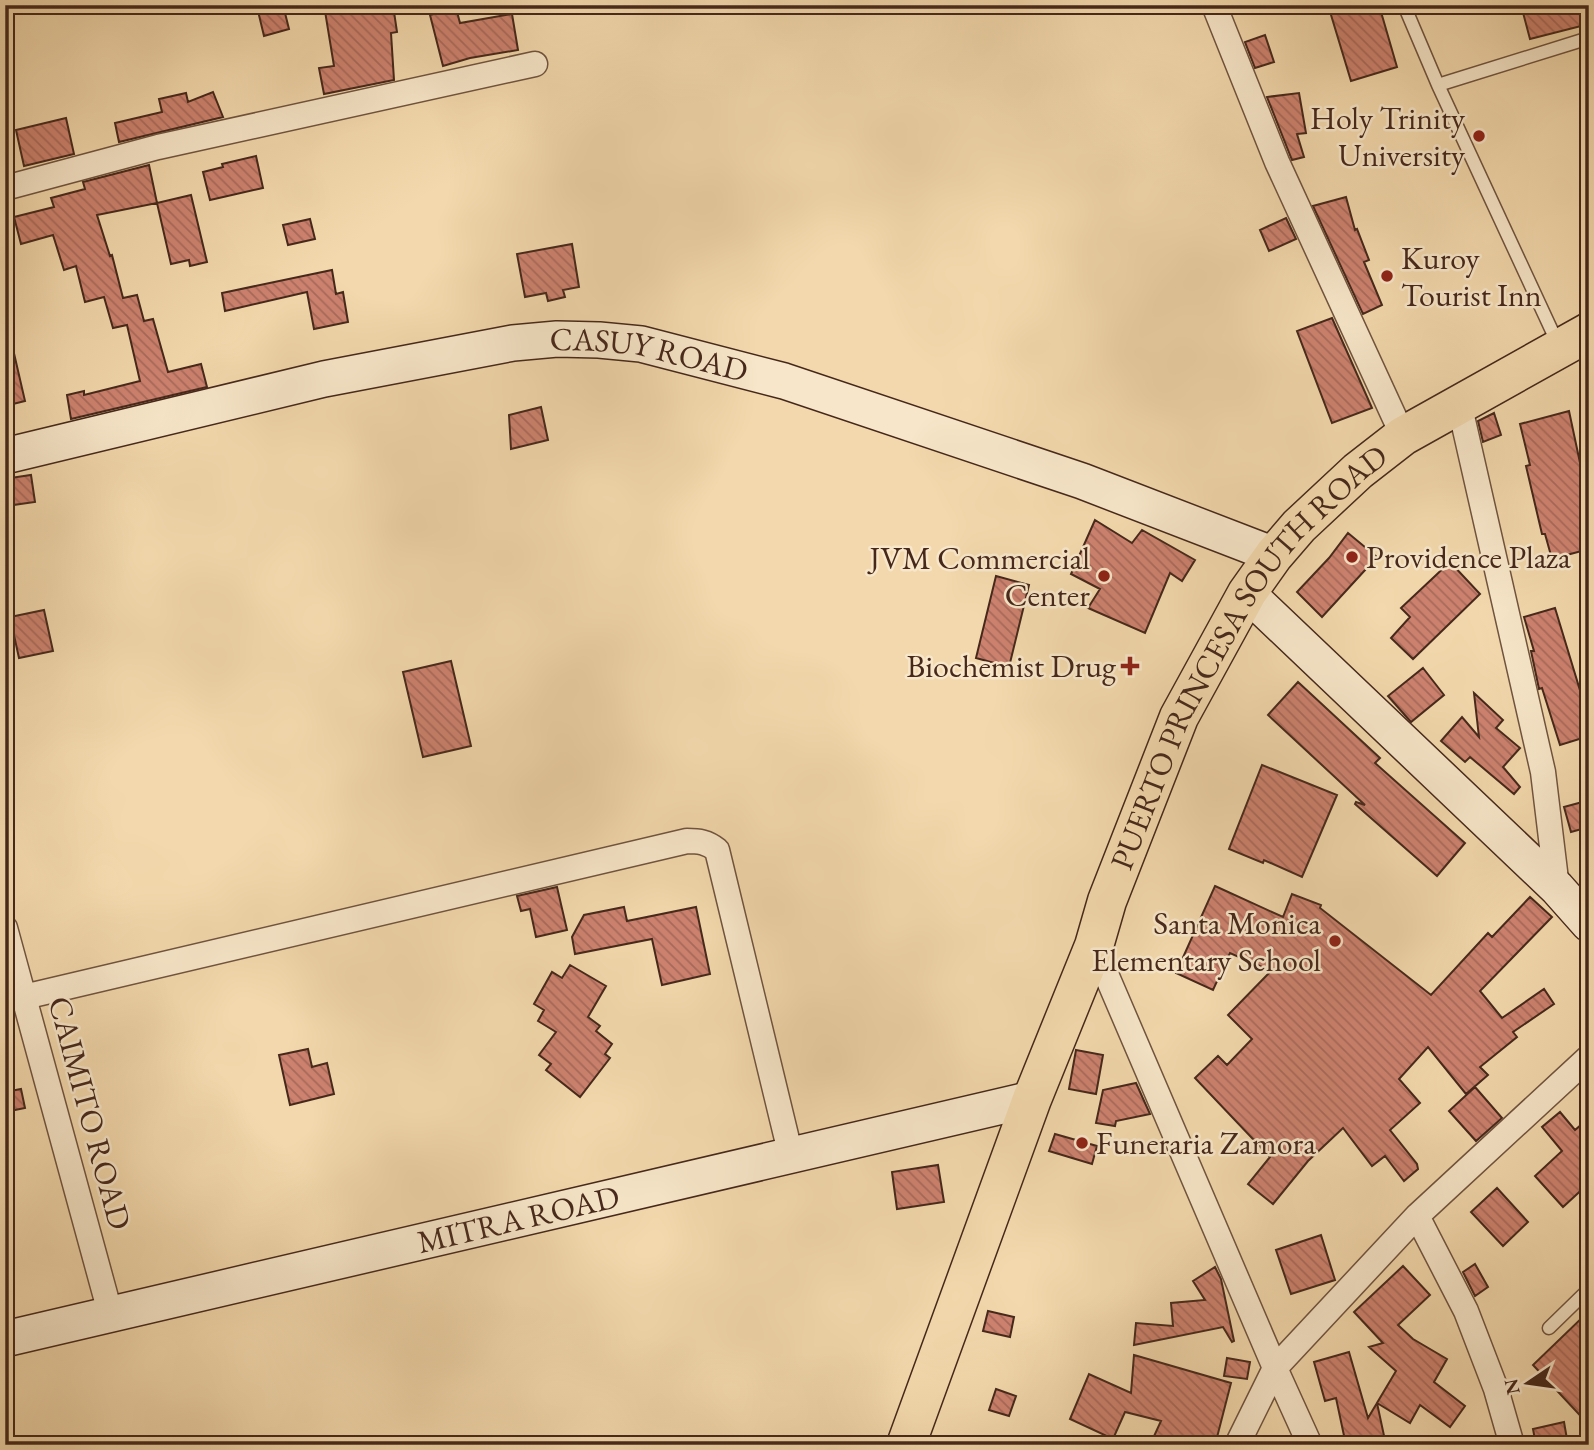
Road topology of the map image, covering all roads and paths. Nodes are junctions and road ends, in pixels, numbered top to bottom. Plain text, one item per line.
1 (1214, 5) edge
2 (1404, 5) edge
3 (1589, 38) edge
4 (535, 64) dead end
5 (1438, 85) junction
6 (5, 188) edge
7 (1574, 340) edge
8 (1459, 403) junction
9 (1403, 436) junction
10 (5, 456) edge
11 (1273, 555) junction
12 (1247, 593) junction
13 (1557, 888) junction
14 (1589, 924) edge
15 (5, 928) edge
16 (1094, 946) junction
17 (24, 997) junction
18 (1589, 1057) edge
19 (1032, 1099) junction
20 (791, 1156) junction
21 (1417, 1216) junction
22 (1589, 1289) edge
23 (110, 1316) junction
24 (1549, 1328) dead end
25 (5, 1339) edge
26 (1275, 1368) junction
27 (906, 1445) edge
28 (1237, 1445) edge
29 (1310, 1445) edge
30 (1512, 1445) edge

1 - 9 street
2 - 5 lane
3 - 5 lane
4 - 6 street
5 - 7 lane
7 - 8 main road, PUERTO PRINCESA SOUTH ROAD
8 - 9 main road, PUERTO PRINCESA SOUTH ROAD
8 - 13 street
9 - 11 main road, PUERTO PRINCESA SOUTH ROAD
10 - 11 street, CASUY ROAD
11 - 12 main road, PUERTO PRINCESA SOUTH ROAD
12 - 13 street
12 - 16 main road, PUERTO PRINCESA SOUTH ROAD
13 - 14 street
15 - 17 street, CAIMITO ROAD
16 - 19 main road, PUERTO PRINCESA SOUTH ROAD
16 - 26 street
17 - 20 street
17 - 23 street, CAIMITO ROAD
18 - 21 street
19 - 20 street, MITRA ROAD
19 - 27 main road, PUERTO PRINCESA SOUTH ROAD
20 - 23 street, MITRA ROAD
21 - 26 street
21 - 30 street
22 - 24 lane
23 - 25 street, MITRA ROAD
26 - 28 street
26 - 29 street

